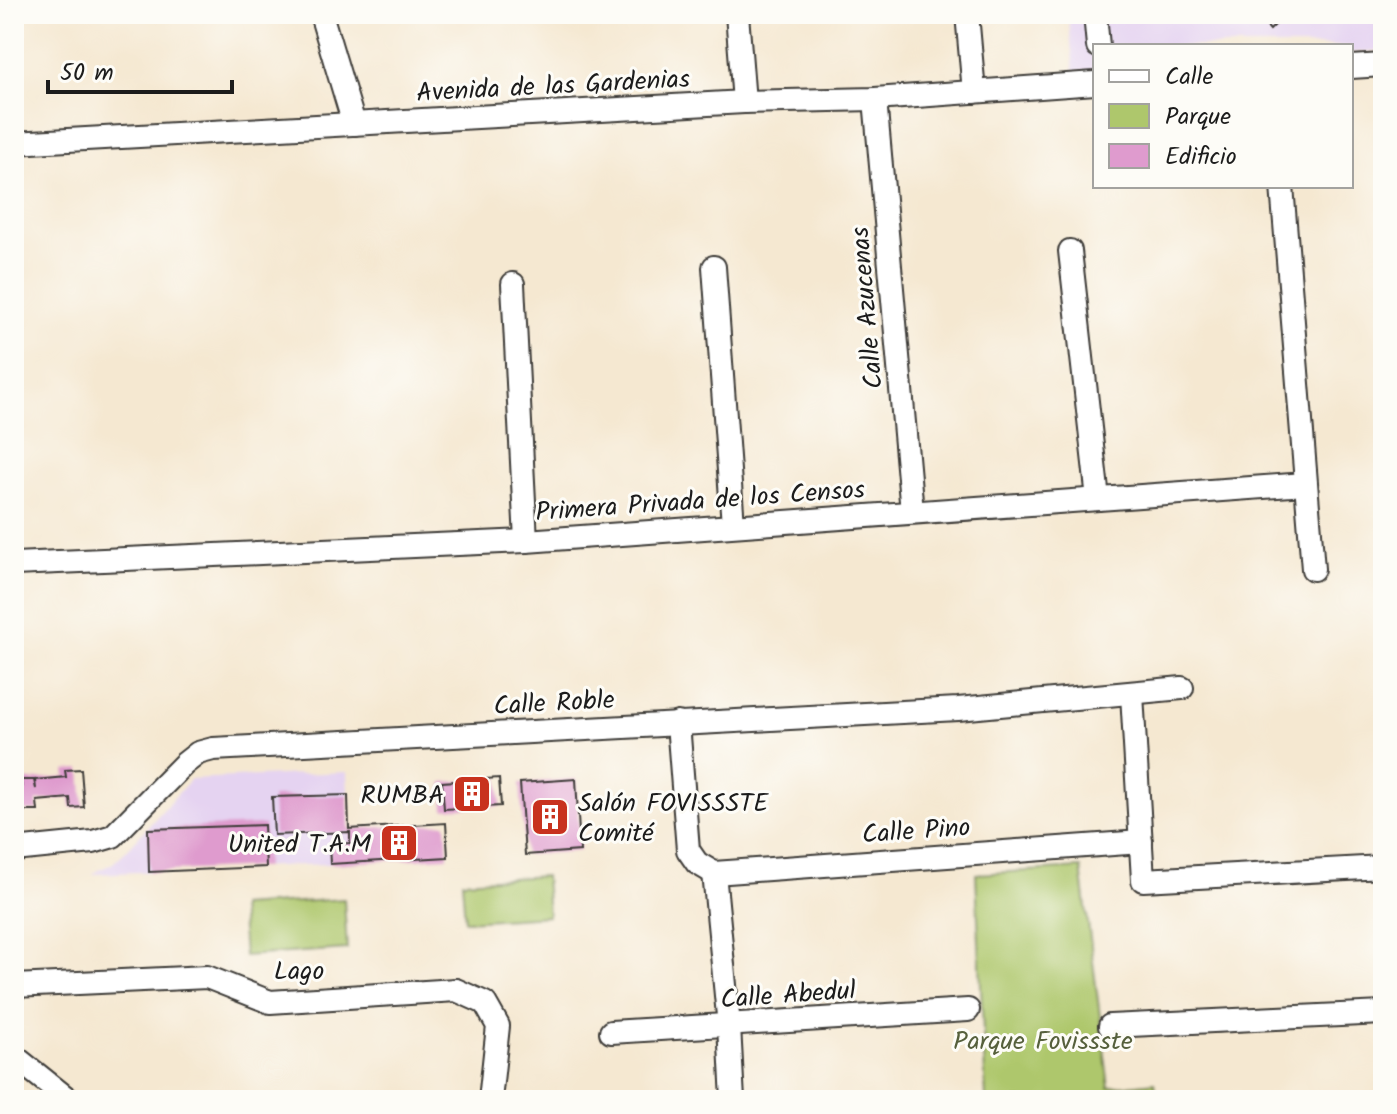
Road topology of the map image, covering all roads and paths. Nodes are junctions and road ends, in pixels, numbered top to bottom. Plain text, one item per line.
1 (321, 14) edge
2 (737, 14) edge
3 (967, 14) edge
4 (1095, 14) edge
5 (1098, 44) edge
6 (1383, 65) edge
7 (1353, 67) edge
8 (1093, 83) edge
9 (974, 92) junction
10 (875, 99) junction
11 (744, 102) junction
12 (354, 124) junction
13 (14, 143) edge
14 (1282, 188) edge
15 (1070, 251) dead end
16 (714, 267) dead end
17 (513, 284) dead end
18 (1305, 484) junction
19 (1098, 499) junction
20 (912, 512) junction
21 (733, 525) junction
22 (526, 541) junction
23 (14, 564) edge
24 (1313, 569) dead end
25 (1182, 688) dead end
26 (1132, 694) junction
27 (678, 723) junction
28 (1141, 842) junction
29 (14, 850) edge
30 (1383, 867) edge
31 (706, 868) junction
32 (14, 986) edge
33 (968, 1010) dead end
34 (1383, 1013) edge
35 (729, 1026) junction
36 (1110, 1026) dead end
37 (611, 1032) dead end
38 (14, 1056) edge
39 (69, 1100) edge
40 (490, 1100) edge
41 (733, 1100) edge

1 - 12 street
2 - 11 street
3 - 9 street
4 - 5 street
6 - 7 street
8 - 9 street, Avenida de las Gardenias
9 - 10 street, Avenida de las Gardenias
10 - 11 street, Avenida de las Gardenias
10 - 20 street, Calle Azucenas
11 - 12 street, Avenida de las Gardenias
12 - 13 street, Avenida de las Gardenias
14 - 18 street
15 - 19 street
16 - 21 street
17 - 22 street
18 - 19 street, Primera Privada de los Censos
18 - 24 street
19 - 20 street, Primera Privada de los Censos
20 - 21 street, Primera Privada de los Censos
21 - 22 street, Primera Privada de los Censos
22 - 23 street, Primera Privada de los Censos
25 - 26 street, Calle Roble
26 - 27 street, Calle Roble
26 - 28 street
27 - 29 street, Calle Roble
27 - 31 street
28 - 30 street
28 - 31 street, Calle Pino
31 - 35 street
32 - 40 street, Lago
33 - 35 street, Calle Abedul
34 - 36 street
35 - 37 street, Calle Abedul
35 - 41 street
38 - 39 street

